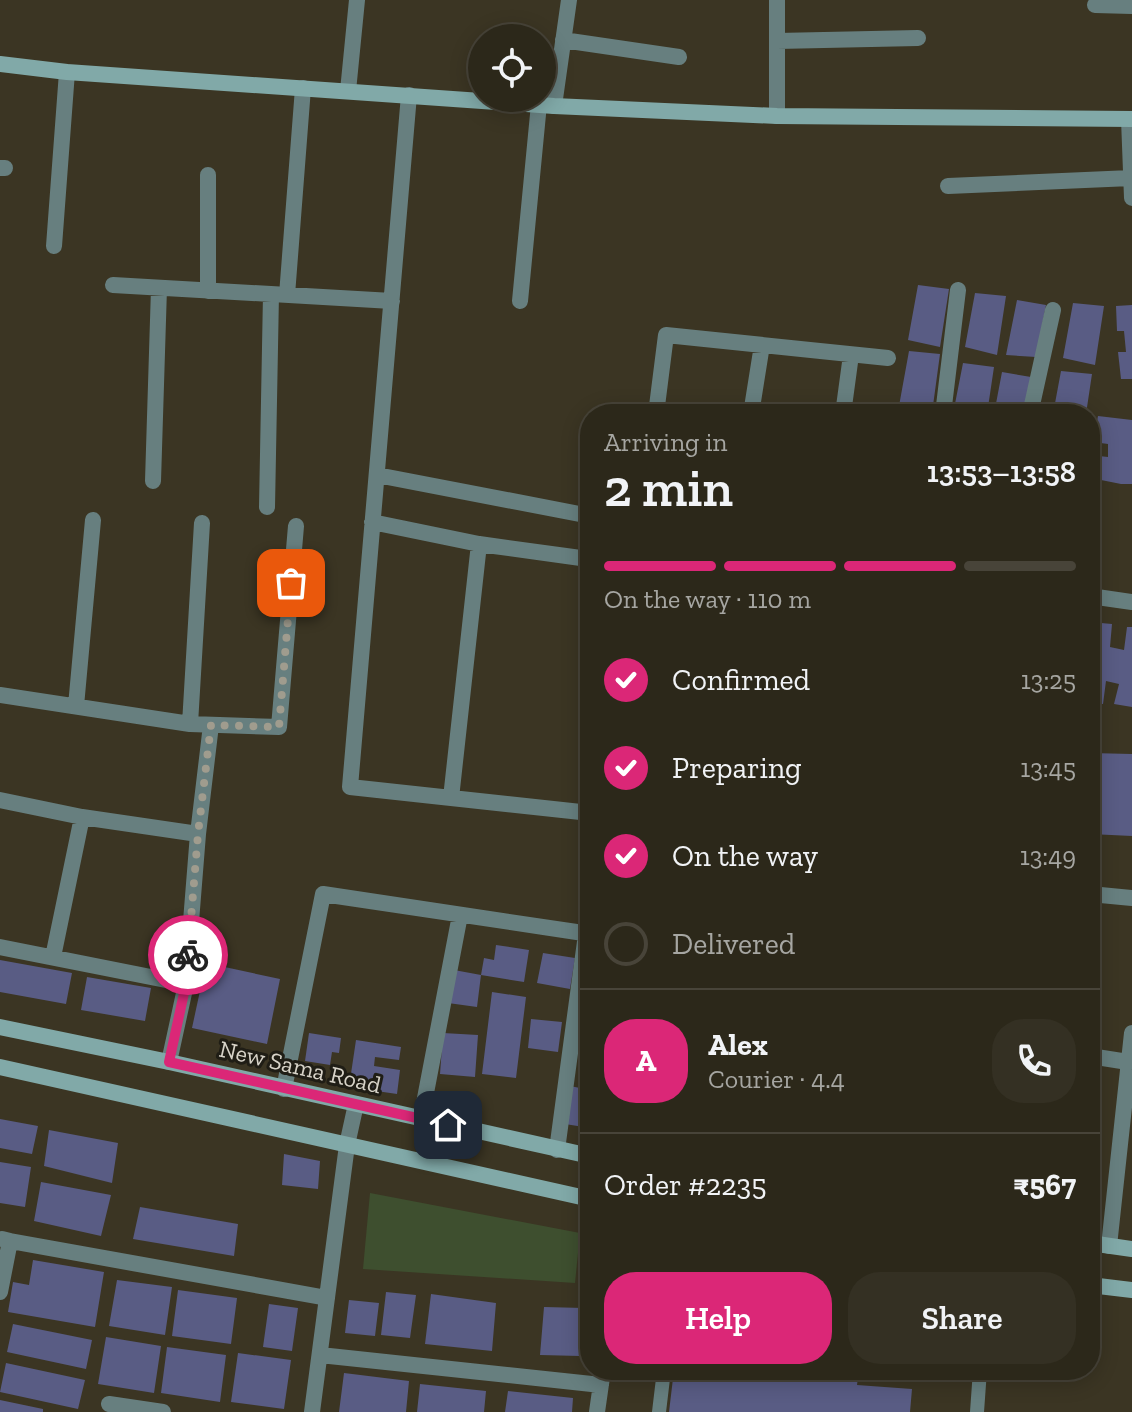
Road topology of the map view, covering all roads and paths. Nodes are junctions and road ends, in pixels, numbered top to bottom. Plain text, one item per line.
1 (357, 0) edge
2 (569, 0) edge
3 (777, 0) edge
4 (1095, 5) dead end
5 (1132, 6) edge
6 (918, 38) dead end
7 (563, 40) junction
8 (777, 41) junction
9 (679, 57) dead end
10 (0, 64) edge
11 (556, 67) edge
12 (67, 72) junction
13 (303, 88) junction
14 (348, 91) junction
15 (409, 95) junction
16 (468, 99) edge
17 (556, 105) edge
18 (545, 112) edge
19 (777, 116) junction
20 (1131, 119) edge
21 (208, 175) dead end
22 (1131, 178) edge
23 (948, 186) dead end
24 (1132, 198) edge
25 (54, 246) dead end
26 (113, 285) dead end
27 (159, 288) junction
28 (958, 290) dead end
29 (208, 291) junction
30 (279, 295) junction
31 (392, 301) junction
32 (520, 301) dead end
33 (1053, 310) dead end
34 (762, 345) junction
35 (851, 355) junction
36 (888, 358) dead end
37 (657, 404) edge
38 (753, 404) edge
39 (844, 404) edge
40 (944, 404) edge
41 (1032, 404) edge
42 (377, 475) junction
43 (153, 481) dead end
44 (267, 507) dead end
45 (580, 514) edge
46 (93, 520) dead end
47 (372, 522) junction
48 (202, 523) dead end
49 (296, 526) dead end
50 (479, 544) junction
51 (580, 558) edge
52 (1100, 597) edge
53 (1132, 602) edge
54 (0, 695) edge
55 (76, 706) junction
56 (190, 724) junction
57 (211, 725) junction
58 (451, 798) junction
59 (0, 800) edge
60 (580, 812) edge
61 (82, 817) junction
62 (198, 834) junction
63 (1100, 895) edge
64 (1132, 898) edge
65 (460, 915) junction
66 (580, 933) edge
67 (0, 947) edge
68 (53, 957) junction
69 (186, 984) junction
70 (580, 990) edge
71 (0, 1027) edge
72 (1132, 1033) edge
73 (1100, 1060) edge
74 (169, 1062) junction
75 (0, 1067) edge
76 (1129, 1070) edge
77 (284, 1089) junction
78 (356, 1104) junction
79 (421, 1119) junction
80 (347, 1145) junction
81 (557, 1150) junction
82 (580, 1154) edge
83 (580, 1197) edge
84 (5, 1240) edge
85 (1100, 1245) edge
86 (1109, 1246) junction
87 (1132, 1249) edge
88 (1100, 1286) edge
89 (1132, 1290) edge
90 (0, 1292) edge
91 (327, 1298) junction
92 (320, 1355) junction
93 (580, 1376) edge
94 (602, 1380) edge
95 (663, 1380) edge
96 (979, 1380) edge
97 (109, 1404) dead end
98 (163, 1412) edge
99 (312, 1412) edge
100 (597, 1412) edge
101 (659, 1412) edge
102 (977, 1412) edge

1 - 14 street
2 - 7 street
3 - 8 street
4 - 5 street
6 - 8 street
7 - 9 street
7 - 11 street
8 - 19 street
10 - 12 main road
12 - 13 main road
12 - 25 street
13 - 14 main road
13 - 30 street
14 - 15 main road
15 - 16 main road
15 - 31 street
17 - 19 main road
18 - 32 street
19 - 20 main road
20 - 22 street
21 - 29 street
22 - 23 street
22 - 24 street
26 - 27 street
27 - 29 street
27 - 43 street
28 - 40 street
29 - 30 street
30 - 31 street
30 - 44 street
31 - 42 street
33 - 41 street
34 - 35 street
34 - 37 street
34 - 38 street
35 - 36 street
35 - 39 street
42 - 45 street
42 - 47 street
46 - 55 street
47 - 50 street
47 - 58 street
48 - 56 street
49 - 57 street
50 - 51 street
50 - 58 street
52 - 53 street
54 - 55 street
55 - 56 street
56 - 57 street
57 - 62 street
58 - 60 street
59 - 61 street
61 - 62 street
61 - 68 street
62 - 69 street
63 - 64 street
65 - 66 street
65 - 77 street
65 - 79 street
67 - 68 street
68 - 69 street
69 - 74 street
70 - 81 street
71 - 74 main road, New Sama Road
72 - 76 street
73 - 76 street
74 - 77 main road, New Sama Road
75 - 80 main road
76 - 86 street
77 - 78 main road, New Sama Road
78 - 79 main road, New Sama Road
78 - 80 street
79 - 81 main road, New Sama Road
80 - 83 main road
80 - 91 street
81 - 82 main road, New Sama Road
84 - 90 street
84 - 91 street
85 - 86 main road
86 - 87 main road
88 - 89 main road
91 - 92 street
92 - 93 street
92 - 99 street
94 - 100 street
95 - 101 lane
96 - 102 lane
97 - 98 street

